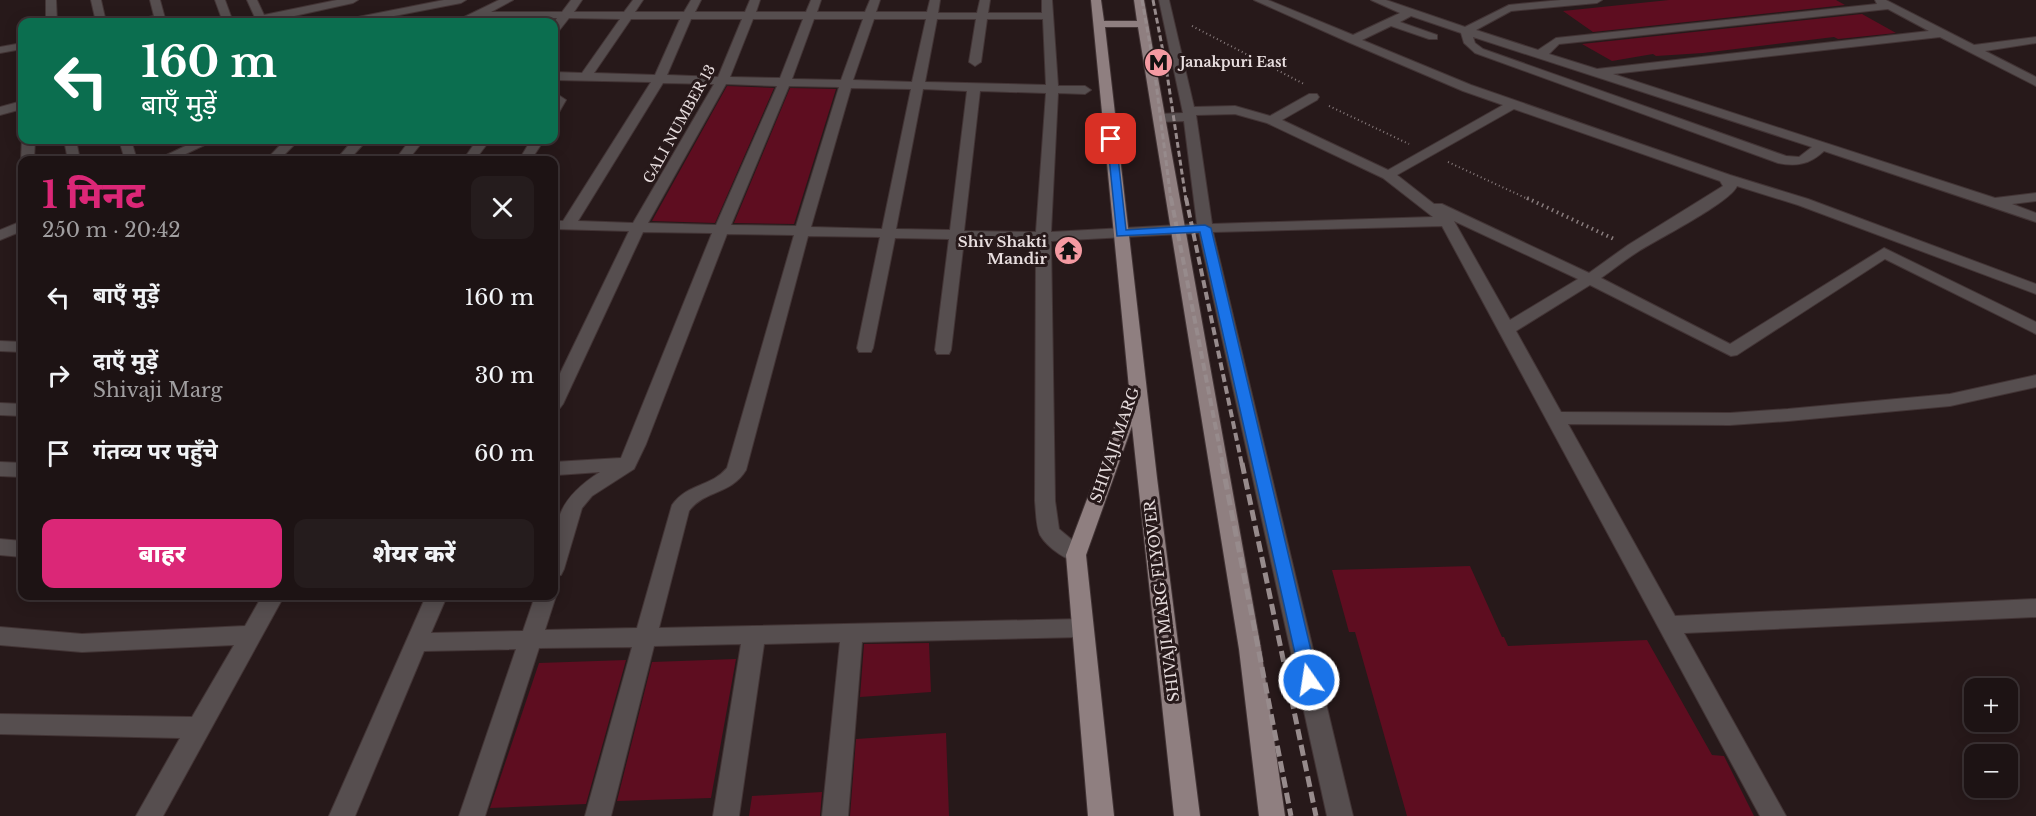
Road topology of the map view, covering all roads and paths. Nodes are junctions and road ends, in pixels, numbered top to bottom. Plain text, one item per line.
1 (51, 0) edge
2 (96, 0) edge
3 (168, 0) edge
4 (220, 0) edge
5 (353, 0) edge
6 (400, 0) edge
7 (460, 0) edge
8 (508, 0) edge
9 (578, 0) edge
10 (638, 0) edge
11 (696, 0) edge
12 (755, 0) edge
13 (935, 0) edge
14 (986, 0) edge
15 (1096, 0) edge
16 (1139, 0) edge
17 (1164, 0) edge
18 (1259, 0) edge
19 (1376, 0) edge
20 (1495, 0) edge
21 (1597, 0) edge
22 (1878, 0) edge
23 (155, 1) edge
24 (256, 2) edge
25 (1889, 6) junction
26 (813, 7) edge
27 (873, 7) edge
28 (1047, 8) edge
29 (1509, 8) junction
30 (405, 11) junction
31 (1409, 13) junction
32 (628, 14) junction
33 (688, 14) junction
34 (748, 14) junction
35 (476, 15) junction
36 (566, 15) junction
37 (932, 15) junction
38 (984, 15) junction
39 (52, 18) edge
40 (100, 18) edge
41 (159, 18) edge
42 (227, 18) edge
43 (260, 18) edge
44 (274, 18) edge
45 (369, 18) edge
46 (409, 18) edge
47 (469, 18) edge
48 (498, 18) edge
49 (520, 18) edge
50 (1390, 22) junction
51 (1098, 24) junction
52 (1142, 24) junction
53 (558, 25) edge
54 (1466, 31) junction
55 (1942, 33) junction
56 (1433, 38) dead end
57 (1352, 40) junction
58 (2036, 40) edge
59 (18, 47) edge
60 (1972, 49) junction
61 (0, 50) edge
62 (1540, 55) junction
63 (975, 62) dead end
64 (1594, 73) junction
65 (558, 76) edge
66 (585, 76) junction
67 (659, 79) junction
68 (722, 81) junction
69 (785, 82) junction
70 (2036, 82) edge
71 (846, 84) junction
72 (918, 86) junction
73 (974, 87) junction
74 (1052, 89) junction
75 (1085, 90) dead end
76 (1313, 97) dead end
77 (1682, 102) junction
78 (1513, 104) junction
79 (18, 106) edge
80 (0, 111) edge
81 (1190, 114) junction
82 (1159, 118) junction
83 (1665, 118) junction
84 (1272, 120) junction
85 (288, 144) edge
86 (356, 144) edge
87 (414, 144) edge
88 (1820, 147) junction
89 (276, 156) edge
90 (346, 156) edge
91 (404, 156) edge
92 (1388, 175) junction
93 (1725, 178) junction
94 (2036, 197) edge
95 (1420, 198) junction
96 (1994, 203) junction
97 (2036, 218) edge
98 (1447, 221) junction
99 (561, 225) edge
100 (18, 227) edge
101 (638, 227) junction
102 (1205, 228) junction
103 (1178, 229) junction
104 (722, 230) junction
105 (803, 232) junction
106 (1121, 233) junction
107 (888, 234) junction
108 (956, 235) junction
109 (0, 236) edge
110 (1043, 237) junction
111 (1590, 279) junction
112 (2036, 289) edge
113 (2036, 329) edge
114 (1506, 330) junction
115 (0, 346) edge
116 (18, 347) edge
117 (865, 348) dead end
118 (943, 350) dead end
119 (2036, 381) edge
120 (1137, 385) junction
121 (558, 396) edge
122 (0, 409) edge
123 (18, 410) edge
124 (1554, 418) junction
125 (627, 464) junction
126 (558, 468) edge
127 (0, 469) edge
128 (18, 470) edge
129 (0, 547) edge
130 (18, 549) edge
131 (1076, 555) junction
132 (558, 556) edge
133 (271, 600) edge
134 (434, 600) edge
135 (544, 600) edge
136 (2036, 608) edge
137 (1668, 625) junction
138 (1082, 628) junction
139 (852, 632) junction
140 (251, 635) junction
141 (754, 635) junction
142 (0, 636) edge
143 (643, 637) junction
144 (532, 640) junction
145 (416, 642) junction
146 (0, 724) edge
147 (199, 728) junction
148 (149, 816) edge
149 (342, 816) edge
150 (472, 816) edge
151 (598, 816) edge
152 (726, 816) edge
153 (835, 816) edge
154 (1101, 816) edge
155 (1187, 816) edge
156 (1272, 816) edge
157 (1340, 816) edge
158 (1773, 816) edge

1 - 39 street
2 - 40 street
3 - 23 street
4 - 42 street
5 - 44 street
6 - 30 street
7 - 30 street
8 - 35 street
9 - 36 street
10 - 32 street
11 - 33 street
12 - 34 street, GALI NUMBER 13
13 - 37 street
14 - 38 street
15 - 51 main road, SHIVAJI MARG
16 - 52 main road
17 - 81 street
18 - 57 street
19 - 31 street
20 - 29 street
21 - 29 street
22 - 25 street
23 - 41 street
24 - 43 street
25 - 55 street
25 - 62 street
26 - 27 street
26 - 34 street
26 - 69 street
27 - 37 street
27 - 71 street
28 - 38 street
28 - 74 street
29 - 54 street
30 - 45 street
30 - 46 street
31 - 50 street
31 - 54 street
32 - 33 street
32 - 36 street
32 - 66 street
33 - 34 street
33 - 67 street
34 - 68 street, GALI NUMBER 13
35 - 47 street
35 - 48 street
36 - 49 street
36 - 53 street
37 - 38 street
37 - 72 street
38 - 63 street
50 - 56 street
50 - 57 street
51 - 52 main road
51 - 106 main road, SHIVAJI MARG
52 - 82 main road
54 - 62 street
54 - 83 street
55 - 60 street
55 - 64 street
57 - 78 street
58 - 60 street
59 - 61 street
60 - 70 street
62 - 64 street
64 - 77 street
65 - 66 street
66 - 67 street
67 - 68 street
67 - 99 street
68 - 69 street
68 - 101 street, GALI NUMBER 13
69 - 71 street
69 - 104 street
71 - 72 street
71 - 105 street
72 - 73 street
72 - 107 street
73 - 74 street
73 - 108 street
74 - 75 street
74 - 110 street
76 - 84 street
77 - 83 street
77 - 88 street
78 - 92 street
78 - 93 street
79 - 80 street
81 - 82 street
81 - 84 street
81 - 102 street
82 - 103 main road
83 - 88 street
84 - 92 street
85 - 89 street
86 - 90 street
87 - 91 street
88 - 96 street
92 - 95 street
93 - 111 street
93 - 112 street
94 - 96 street
95 - 98 street
95 - 111 street
96 - 97 street
98 - 102 street
98 - 114 street
99 - 101 street
100 - 109 street
101 - 104 street
101 - 121 street, GALI NUMBER 13
102 - 103 street
102 - 157 street
103 - 106 street
103 - 156 main road
104 - 105 street
104 - 125 street
105 - 107 street
105 - 143 street
106 - 110 street
106 - 120 main road, SHIVAJI MARG
107 - 108 street
107 - 117 street
108 - 110 street
108 - 118 street
110 - 131 street
111 - 113 street
111 - 114 street
114 - 124 street
115 - 116 street
119 - 124 street
120 - 131 main road, SHIVAJI MARG
120 - 155 main road, SHIVAJI MARG FLYOVER
122 - 123 street
124 - 137 street
125 - 126 street
125 - 132 street
127 - 128 street
129 - 130 street
131 - 138 main road, SHIVAJI MARG
133 - 140 street
134 - 145 street
135 - 144 street
136 - 137 street
137 - 158 street
138 - 139 street
138 - 154 main road, SHIVAJI MARG
139 - 141 street
139 - 153 street
140 - 142 street
140 - 147 street
141 - 143 street
141 - 152 street
143 - 144 street
143 - 151 street
144 - 145 street
144 - 150 street
145 - 149 street
146 - 147 street
147 - 148 street

